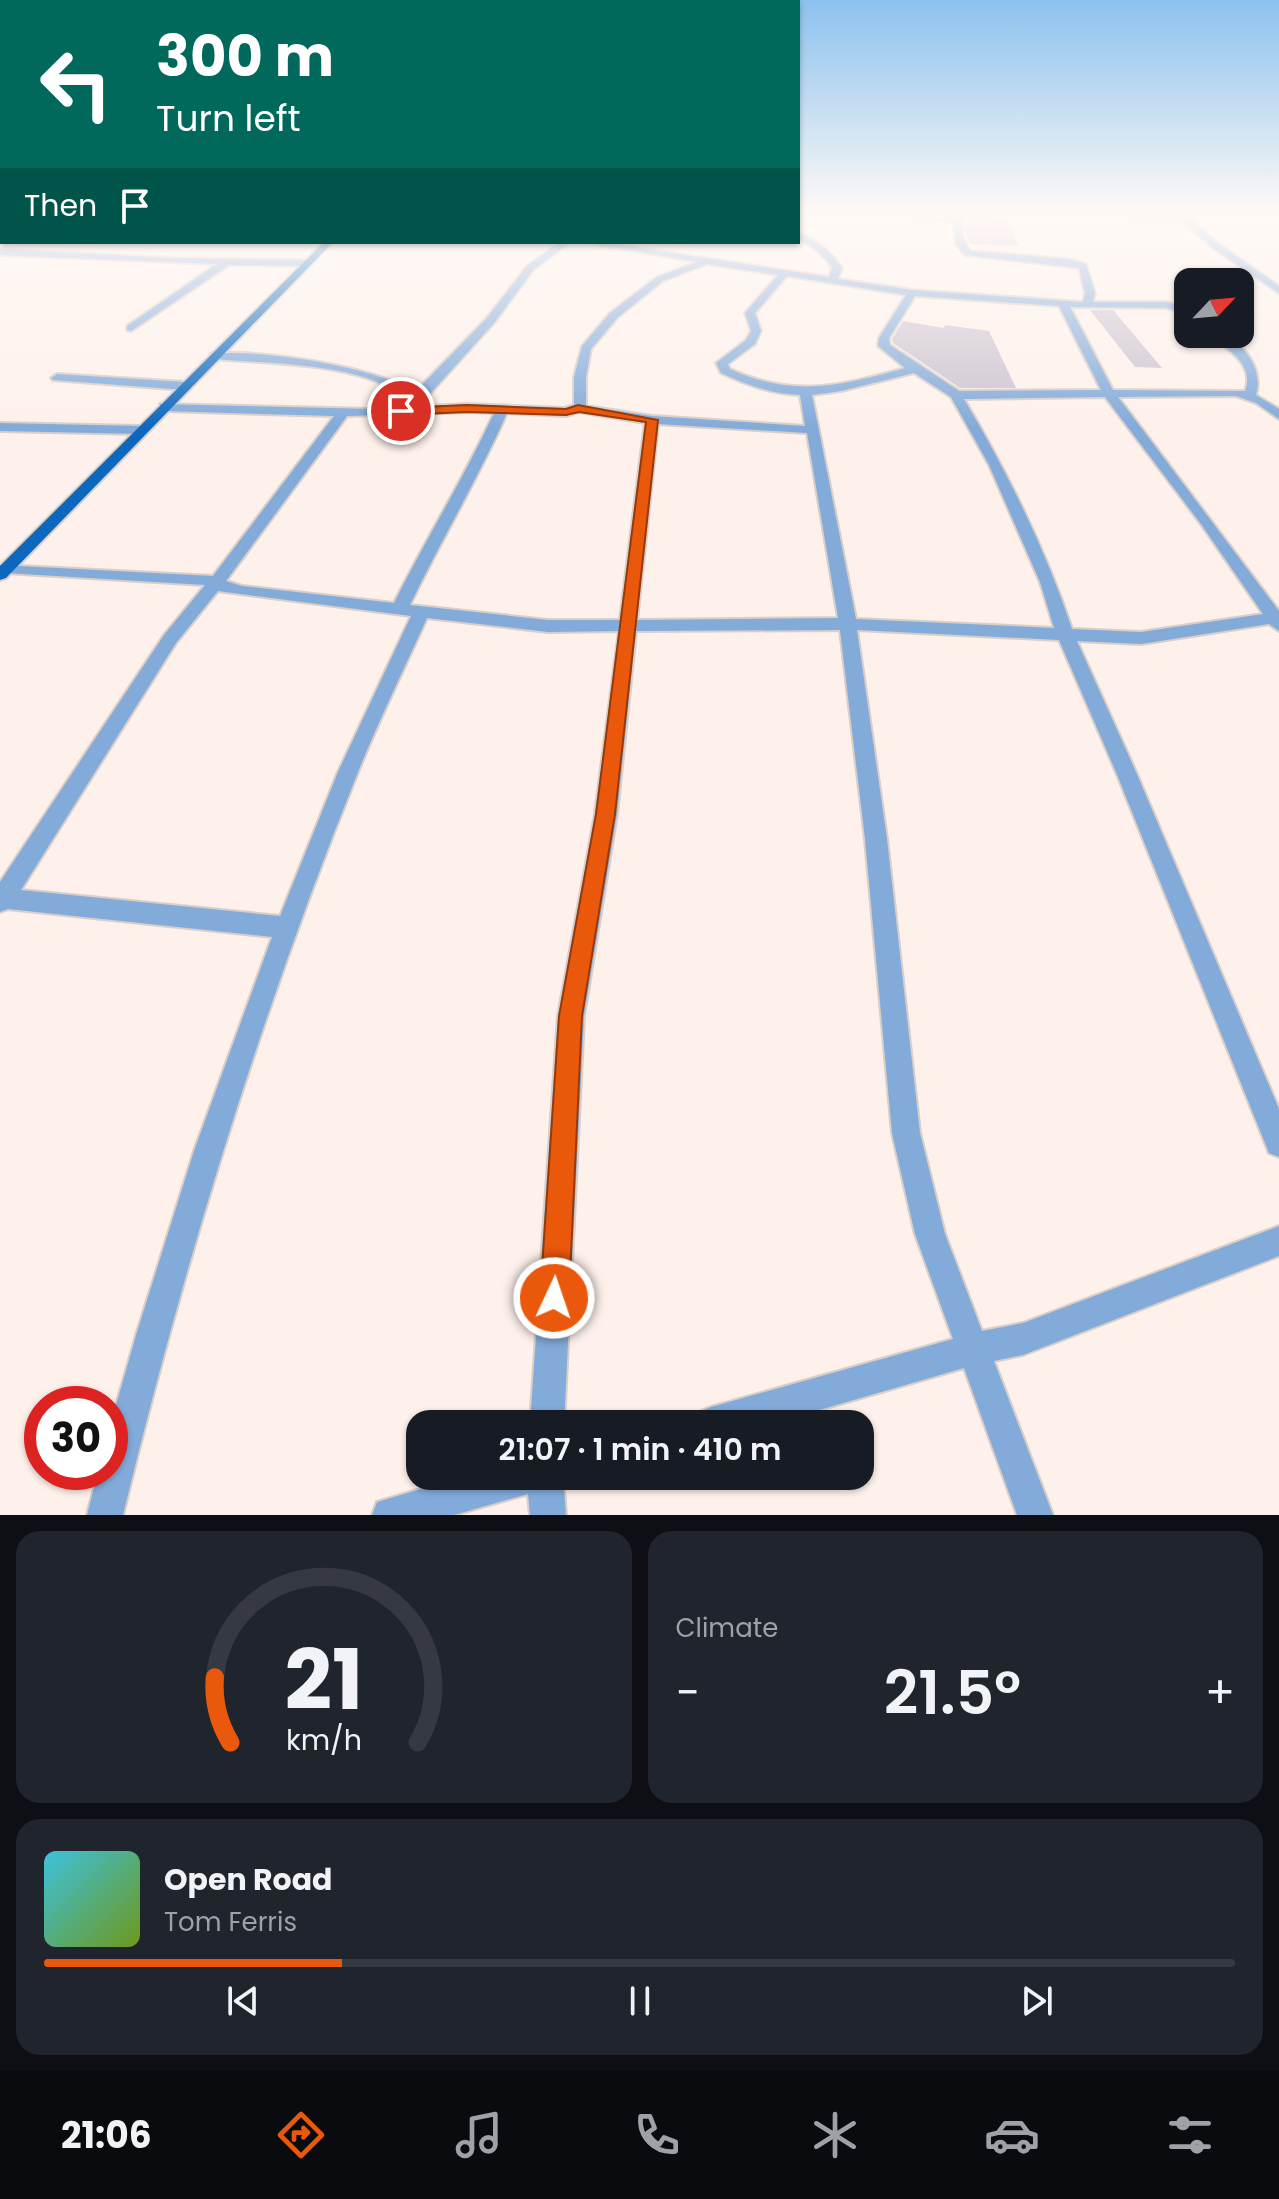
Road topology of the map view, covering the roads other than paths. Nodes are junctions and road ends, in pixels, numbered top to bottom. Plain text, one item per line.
1 (193, 286) edge
2 (285, 286) edge
3 (517, 286) edge
4 (651, 286) edge
5 (774, 286) edge
6 (863, 286) edge
7 (1088, 286) edge
8 (912, 293) junction
9 (1064, 305) junction
10 (1087, 305) junction
11 (1174, 307) edge
12 (131, 328) dead end
13 (1233, 348) edge
14 (215, 356) junction
15 (914, 369) junction
16 (57, 378) dead end
17 (185, 386) junction
18 (806, 394) junction
19 (1109, 394) junction
20 (956, 395) junction
21 (1250, 395) junction
22 (419, 405) junction
23 (164, 407) junction
24 (578, 408) junction
25 (502, 410) junction
26 (344, 411) junction
27 (1279, 415) edge
28 (652, 420) junction
29 (0, 427) edge
30 (142, 430) junction
31 (813, 430) junction
32 (3, 572) edge
33 (215, 581) junction
34 (410, 611) junction
35 (1277, 620) edge
36 (848, 624) junction
37 (630, 626) junction
38 (1065, 634) junction
39 (2, 900) edge
40 (289, 928) junction
41 (1279, 1143) edge
42 (1279, 1241) edge
43 (974, 1349) junction
44 (548, 1410) edge
45 (760, 1410) edge
46 (478, 1490) edge
47 (546, 1490) edge
48 (105, 1515) edge
49 (390, 1515) edge
50 (548, 1515) edge
51 (1035, 1515) edge

1 - 12 street
2 - 14 main road
3 - 22 street
4 - 24 street
5 - 18 street
6 - 8 street
7 - 10 street
8 - 9 street
8 - 15 street
9 - 10 street
9 - 19 street
10 - 11 street
13 - 21 street
14 - 17 main road
14 - 22 street
15 - 18 street
15 - 20 street
16 - 17 street
17 - 23 main road
18 - 31 street
19 - 20 street
19 - 21 street
19 - 35 street
20 - 38 street
21 - 27 street
22 - 25 street
22 - 26 street
23 - 26 street
23 - 30 main road
24 - 25 street
24 - 28 street
25 - 34 street
26 - 33 street
28 - 31 street
28 - 37 street
29 - 30 street
30 - 32 main road
31 - 36 street
32 - 33 street
33 - 34 street
33 - 39 street
34 - 37 street
34 - 40 street
35 - 38 street
36 - 37 street
36 - 38 street
36 - 43 street
37 - 44 street
38 - 41 street
39 - 40 street
40 - 48 street
42 - 43 street
43 - 45 street
43 - 51 street
46 - 49 street
47 - 50 street

